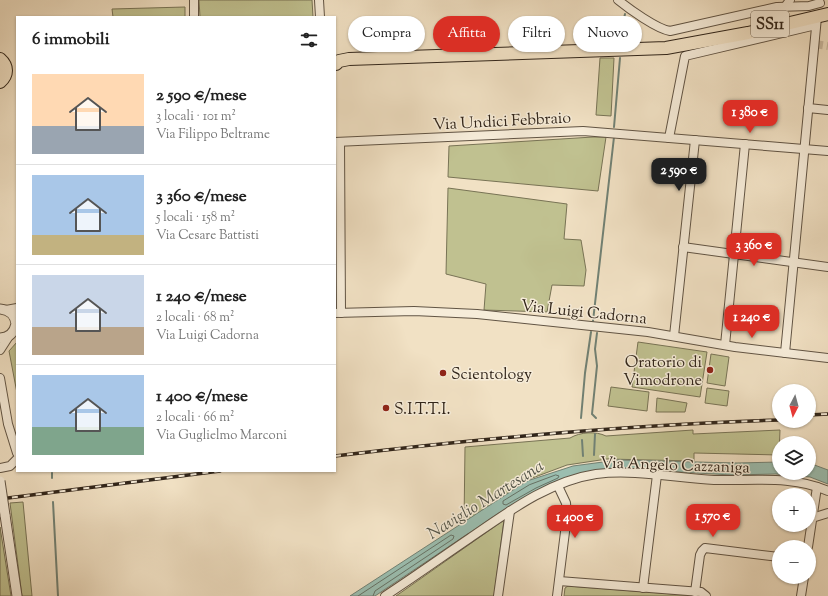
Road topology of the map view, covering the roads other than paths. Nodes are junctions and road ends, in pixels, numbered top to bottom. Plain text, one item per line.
1 (194, 0) edge
2 (319, 0) edge
3 (618, 0) edge
4 (810, 0) edge
5 (788, 3) edge
6 (825, 5) edge
7 (194, 16) edge
8 (320, 16) edge
9 (820, 19) edge
10 (759, 26) junction
11 (712, 41) junction
12 (336, 58) edge
13 (2, 61) edge
14 (16, 66) edge
15 (16, 75) edge
16 (1, 81) edge
17 (808, 108) junction
18 (828, 110) edge
19 (669, 138) junction
20 (695, 140) junction
21 (338, 142) edge
22 (745, 144) junction
23 (804, 149) junction
24 (828, 151) edge
25 (683, 247) junction
26 (734, 254) junction
27 (793, 262) junction
28 (828, 267) edge
29 (16, 308) edge
30 (2, 309) edge
31 (338, 313) edge
32 (16, 321) edge
33 (674, 336) junction
34 (4, 338) edge
35 (726, 345) junction
36 (0, 350) edge
37 (785, 353) junction
38 (828, 358) edge
39 (0, 378) edge
40 (16, 446) edge
41 (16, 460) edge
42 (0, 468) edge
43 (657, 475) junction
44 (0, 481) edge
45 (558, 486) junction
46 (816, 486) joint
47 (828, 491) edge
48 (510, 511) junction
49 (828, 513) edge
50 (816, 517) edge
51 (772, 555) edge
52 (559, 581) junction
53 (803, 584) edge
54 (643, 588) junction
55 (695, 592) junction
56 (17, 596) edge
57 (385, 596) edge
58 (498, 596) edge
59 (557, 596) edge
60 (706, 596) edge
61 (802, 596) edge

1 - 7 street
2 - 8 street
3 - 5 street
4 - 6 street
5 - 6 street
5 - 10 street
6 - 10 main road, SS11
9 - 11 main road, SS11
9 - 17 street
9 - 19 street
10 - 11 main road, SS11
11 - 12 main road, SS11
13 - 14 main road
13 - 16 main road
15 - 16 main road
17 - 18 street
17 - 23 street
19 - 20 street, Via Undici Febbraio
19 - 21 street, Via Undici Febbraio
20 - 22 street, Via Undici Febbraio
20 - 25 street
21 - 31 street
22 - 23 street, Via Undici Febbraio
22 - 26 street
23 - 24 street, Via Undici Febbraio
23 - 27 street
25 - 26 street
25 - 33 street
26 - 27 street
26 - 35 street
27 - 28 street
27 - 37 street
29 - 30 street
30 - 32 street
31 - 33 street, Via Luigi Cadorna
32 - 34 street
33 - 35 street, Via Luigi Cadorna
34 - 36 street
35 - 37 street, Via Luigi Cadorna
37 - 38 street, Via Luigi Cadorna
39 - 40 street
41 - 42 street
43 - 45 street, Via Angelo Cazzaniga
43 - 46 street, Via Angelo Cazzaniga
43 - 54 street
44 - 56 street, bridge
45 - 48 street, Via Angelo Cazzaniga
45 - 52 street
46 - 47 street, Via Angelo Cazzaniga
48 - 57 street, Via Angelo Cazzaniga
48 - 58 street
49 - 50 street
51 - 55 street
52 - 54 street
52 - 59 street
53 - 61 street
54 - 55 street
55 - 60 street

